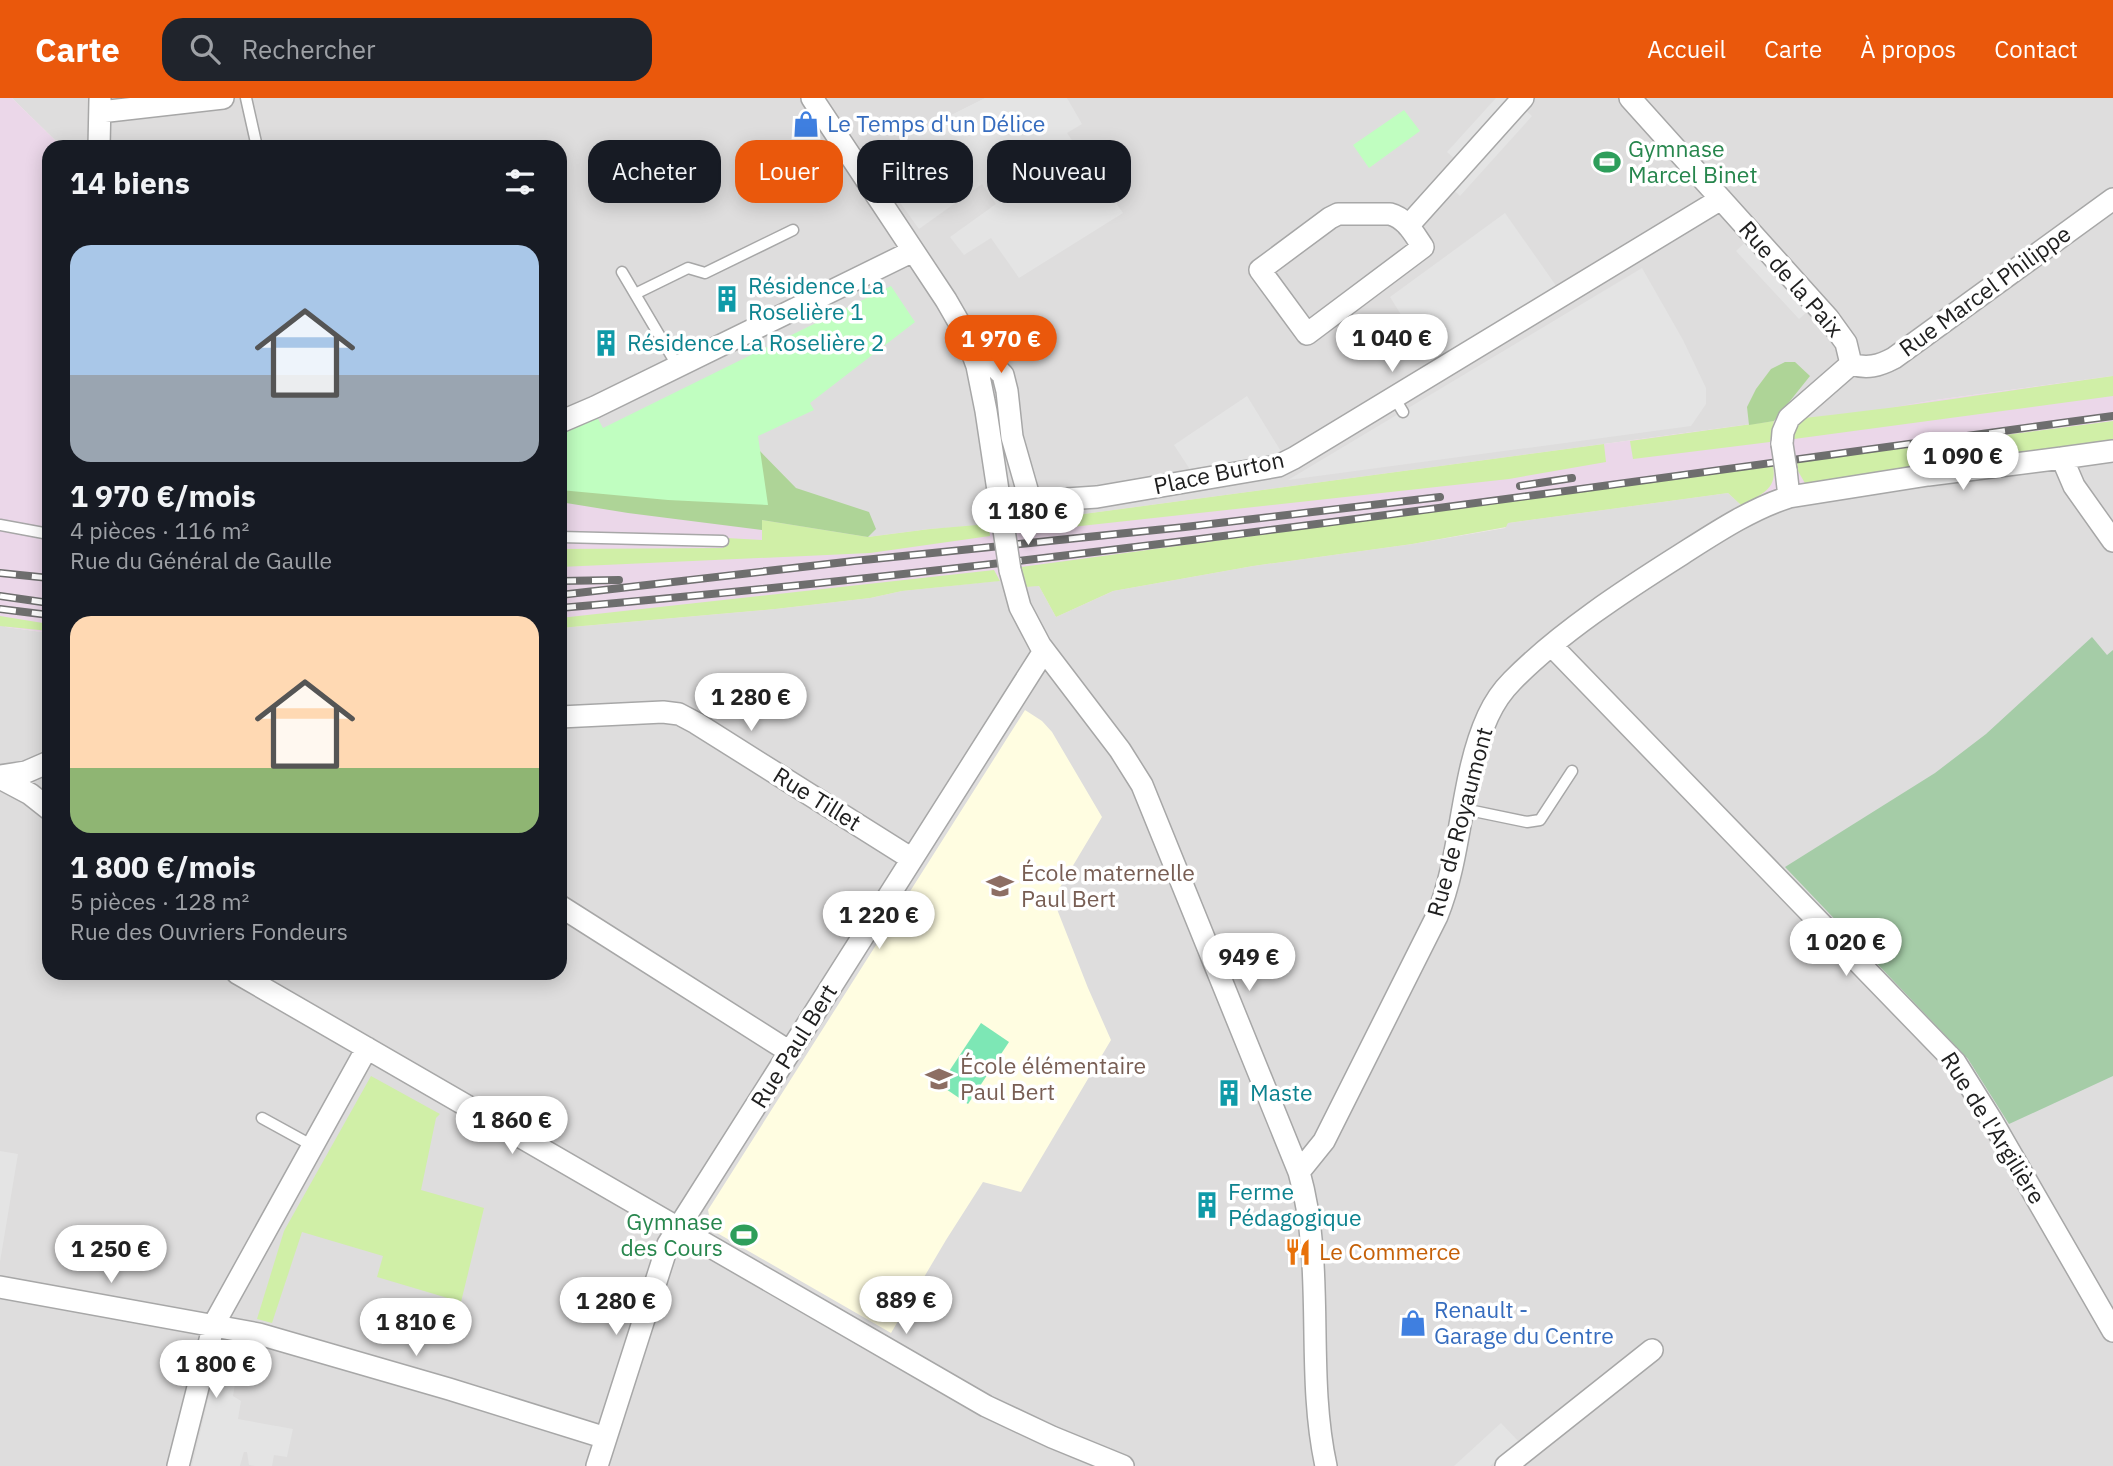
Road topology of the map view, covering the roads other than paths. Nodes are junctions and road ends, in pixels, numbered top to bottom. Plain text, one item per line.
1 (223, 98) edge
2 (246, 98) edge
3 (812, 98) edge
4 (1523, 98) edge
5 (1630, 98) edge
6 (100, 105) edge
7 (99, 140) edge
8 (255, 140) edge
9 (1721, 199) junction
10 (2113, 199) edge
11 (1408, 226) junction
12 (793, 230) dead end
13 (913, 251) junction
14 (622, 272) dead end
15 (635, 294) junction
16 (973, 353) junction
17 (1851, 364) junction
18 (678, 367) junction
19 (567, 419) edge
20 (2113, 451) edge
21 (2062, 458) junction
22 (1789, 497) junction
23 (0, 525) edge
24 (42, 533) edge
25 (567, 537) edge
26 (723, 541) dead end
27 (2113, 541) edge
28 (1552, 646) junction
29 (1044, 651) junction
30 (567, 717) edge
31 (42, 765) edge
32 (1572, 771) dead end
33 (0, 777) edge
34 (42, 803) edge
35 (1464, 809) junction
36 (912, 859) junction
37 (567, 910) edge
38 (249, 980) edge
39 (367, 1048) junction
40 (790, 1052) junction
41 (262, 1118) dead end
42 (313, 1146) junction
43 (1299, 1172) junction
44 (678, 1228) junction
45 (0, 1287) edge
46 (214, 1325) junction
47 (2113, 1331) edge
48 (1652, 1350) dead end
49 (606, 1438) junction
50 (178, 1466) edge
51 (597, 1466) edge
52 (1123, 1466) edge
53 (1326, 1466) edge
54 (1506, 1466) edge

1 - 6 street
2 - 8 lane
3 - 13 street
4 - 11 street
5 - 9 street, Rue de la Paix
6 - 7 street
9 - 16 street, Place Burton
9 - 17 street, Rue de la Paix
10 - 17 street, Rue Marcel Philippe
11 - 11 street
12 - 15 lane
13 - 16 street
13 - 18 street
14 - 15 lane
15 - 18 lane
16 - 29 street, bridge
17 - 22 street, Rue de la Paix, bridge
18 - 19 street
20 - 21 street, Rue de Royaumont
21 - 22 street, Rue de Royaumont
21 - 27 street
22 - 28 street, Rue de Royaumont
23 - 24 lane
25 - 26 lane
28 - 35 street, Rue de Royaumont
28 - 47 street, Rue de l'Argilière
29 - 36 street, Rue Paul Bert
29 - 43 street
30 - 36 street, Rue Tillet
31 - 33 street
32 - 35 lane
33 - 34 street
35 - 43 street, Rue de Royaumont
36 - 40 street, Rue Paul Bert
37 - 40 street
38 - 39 street
39 - 42 street
39 - 44 street
40 - 44 street, Rue Paul Bert
41 - 42 lane
42 - 46 street
43 - 53 street
44 - 49 street, Rue Paul Bert
44 - 52 street
45 - 46 street
46 - 49 street
46 - 50 street
48 - 54 street
49 - 51 street, Rue Paul Bert

